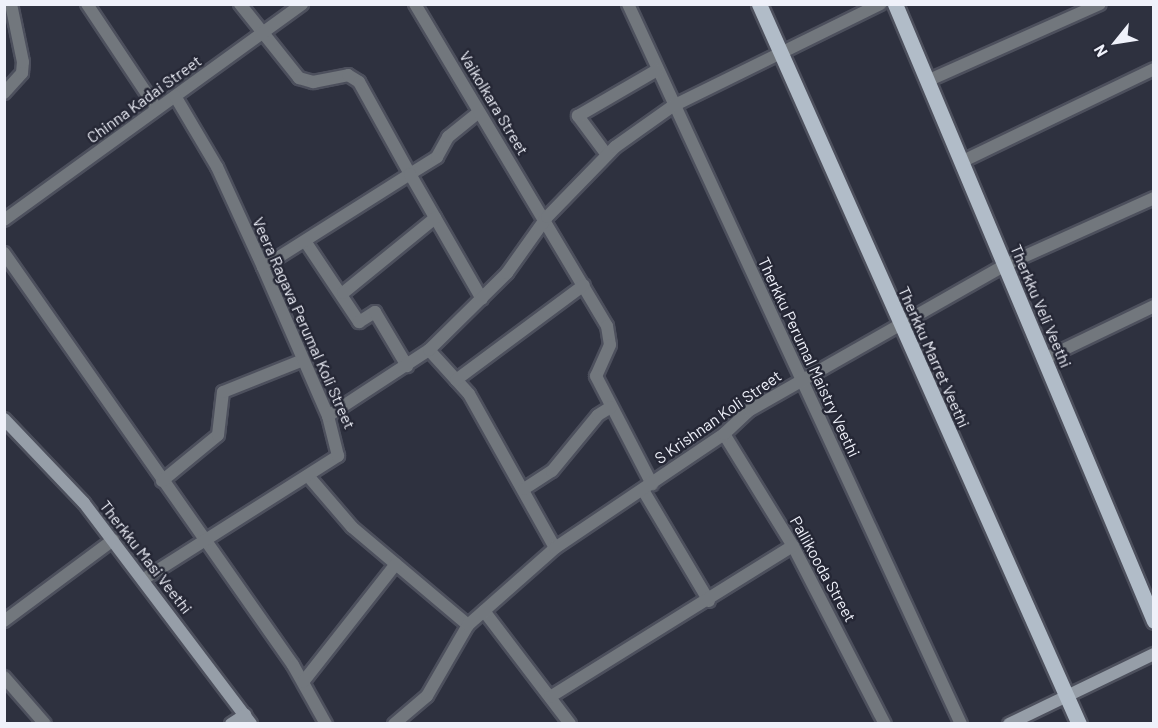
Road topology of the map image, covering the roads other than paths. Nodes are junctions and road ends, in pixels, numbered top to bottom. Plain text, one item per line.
1 (11, 4) edge
2 (87, 4) edge
3 (240, 4) edge
4 (302, 4) edge
5 (415, 4) edge
6 (628, 4) edge
7 (759, 4) edge
8 (880, 4) edge
9 (895, 4) edge
10 (1100, 4) edge
11 (263, 33) junction
12 (779, 50) junction
13 (1154, 69) edge
14 (657, 70) junction
15 (927, 81) junction
16 (4, 93) edge
17 (175, 96) junction
18 (673, 106) junction
19 (157, 109) junction
20 (478, 113) junction
21 (607, 155) junction
22 (961, 162) junction
23 (410, 174) junction
24 (1154, 198) edge
25 (547, 217) junction
26 (435, 218) junction
27 (4, 220) edge
28 (307, 244) junction
29 (4, 253) edge
30 (1005, 266) junction
31 (263, 267) junction
32 (584, 285) junction
33 (343, 293) junction
34 (482, 299) junction
35 (1154, 306) edge
36 (899, 323) junction
37 (429, 350) junction
38 (1044, 359) junction
39 (303, 360) junction
40 (407, 366) junction
41 (802, 379) junction
42 (456, 380) junction
43 (611, 407) junction
44 (328, 416) junction
45 (4, 419) edge
46 (724, 434) junction
47 (309, 477) junction
48 (162, 481) junction
49 (648, 487) junction
50 (524, 489) junction
51 (202, 537) junction
52 (113, 540) junction
53 (793, 546) junction
54 (555, 548) junction
55 (396, 564) junction
56 (144, 579) junction
57 (709, 601) junction
58 (484, 611) junction
59 (1152, 615) edge
60 (4, 621) edge
61 (468, 625) junction
62 (1154, 654) edge
63 (4, 677) edge
64 (303, 682) junction
65 (550, 697) junction
66 (1065, 697) junction
67 (248, 719) edge
68 (45, 723) edge
69 (231, 723) edge
70 (326, 723) edge
71 (394, 723) edge
72 (570, 723) edge
73 (885, 723) edge
74 (960, 723) edge
75 (1009, 723) edge
76 (1079, 723) edge

1 - 16 street
2 - 19 street
3 - 11 street
4 - 11 street, Chinna Kadai Street
5 - 20 street, Vaikolkara Street
6 - 14 street, Therkku Perumal Maistry Veethi
7 - 12 main road, Therkku Marret Veethi
8 - 12 street
9 - 15 main road, Therkku Veli Veethi
10 - 15 street
11 - 17 street, Chinna Kadai Street
11 - 23 street
12 - 18 street
12 - 36 main road, Therkku Marret Veethi
13 - 22 street
14 - 18 street, Therkku Perumal Maistry Veethi
14 - 21 street
15 - 22 main road, Therkku Veli Veethi
17 - 19 street, Chinna Kadai Street
17 - 31 street, Veera Ragava Perumal Koli Street
18 - 21 street
18 - 41 street, Therkku Perumal Maistry Veethi
19 - 27 street, Chinna Kadai Street
20 - 23 street
20 - 25 street, Vaikolkara Street
21 - 25 street
22 - 30 main road, Therkku Veli Veethi
23 - 26 street
23 - 28 street
24 - 30 street, S Krishnan Koli Street
25 - 32 street, Vaikolkara Street
25 - 34 street
26 - 33 street
26 - 34 street
28 - 31 street
28 - 33 street
29 - 48 street
30 - 36 street, S Krishnan Koli Street
30 - 38 main road, Therkku Veli Veethi
31 - 39 street, Veera Ragava Perumal Koli Street
32 - 42 street
32 - 43 street, Vaikolkara Street
33 - 40 street
34 - 37 street
35 - 38 street
36 - 41 street, S Krishnan Koli Street
36 - 66 main road, Therkku Marret Veethi
37 - 40 street
37 - 42 street
38 - 59 main road, Therkku Veli Veethi
39 - 44 street, Veera Ragava Perumal Koli Street
39 - 48 street
40 - 44 street
41 - 46 street, S Krishnan Koli Street
41 - 74 street, Therkku Perumal Maistry Veethi
42 - 50 street
43 - 49 street, Vaikolkara Street
43 - 50 street
44 - 47 street, Veera Ragava Perumal Koli Street
45 - 52 main road, Therkku Masi Veethi
46 - 49 street, S Krishnan Koli Street
46 - 53 street, Pallikooda Street
47 - 51 street, Veera Ragava Perumal Koli Street
47 - 55 street
48 - 51 street
49 - 54 street, S Krishnan Koli Street
49 - 57 street, Vaikolkara Street
50 - 54 street
51 - 56 street, Veera Ragava Perumal Koli Street
51 - 64 street
52 - 56 main road, Therkku Masi Veethi
52 - 60 street
53 - 57 street
53 - 73 street, Pallikooda Street
54 - 58 street, S Krishnan Koli Street
55 - 61 street
55 - 64 street
56 - 67 main road, Therkku Masi Veethi
57 - 65 street
58 - 61 street, S Krishnan Koli Street
58 - 65 street
61 - 71 street, S Krishnan Koli Street
62 - 66 main road
63 - 68 street
64 - 70 street
65 - 72 street
66 - 75 main road
66 - 76 main road, Therkku Marret Veethi
67 - 69 main road

